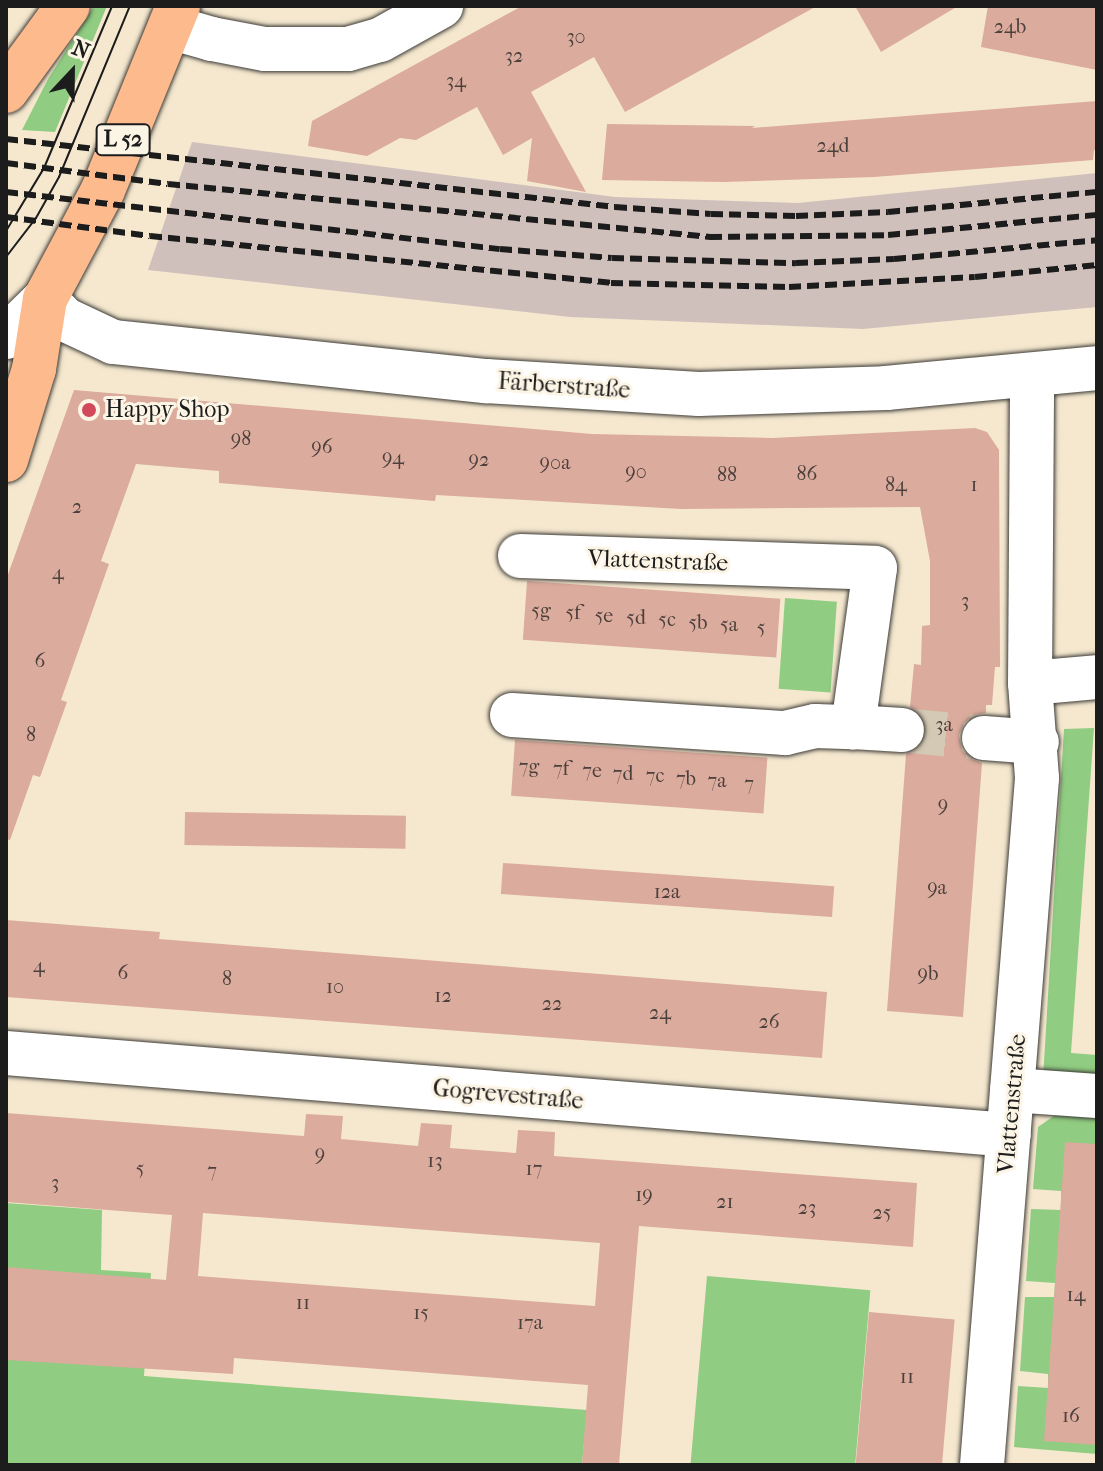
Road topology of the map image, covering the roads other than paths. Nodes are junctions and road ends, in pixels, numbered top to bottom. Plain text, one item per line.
1 (68, 6) edge
2 (441, 6) edge
3 (174, 16) edge
4 (7, 88) edge
5 (22, 317) edge
6 (1097, 368) edge
7 (1032, 376) junction
8 (6, 460) edge
9 (520, 556) dead end
10 (1097, 677) edge
11 (1030, 683) junction
12 (512, 715) dead end
13 (853, 727) junction
14 (902, 730) tunnel mouth
15 (984, 738) tunnel mouth
16 (1037, 742) junction
17 (6, 1053) edge
18 (1012, 1090) junction
19 (1097, 1096) edge
20 (1009, 1135) junction
21 (982, 1465) edge

1 - 4 main road
2 - 3 street
3 - 5 main road, L 52
5 - 7 street, Färberstraße
5 - 8 main road, L 52
6 - 7 street, Färberstraße
7 - 11 street, Vlattenstraße
9 - 13 street, Vlattenstraße
10 - 11 street
11 - 16 street, Vlattenstraße
12 - 13 street
13 - 14 street
15 - 16 street
16 - 18 street, Vlattenstraße
17 - 20 street, Gogrevestraße
18 - 19 street
18 - 20 street, Vlattenstraße
20 - 21 street, Vlattenstraße

